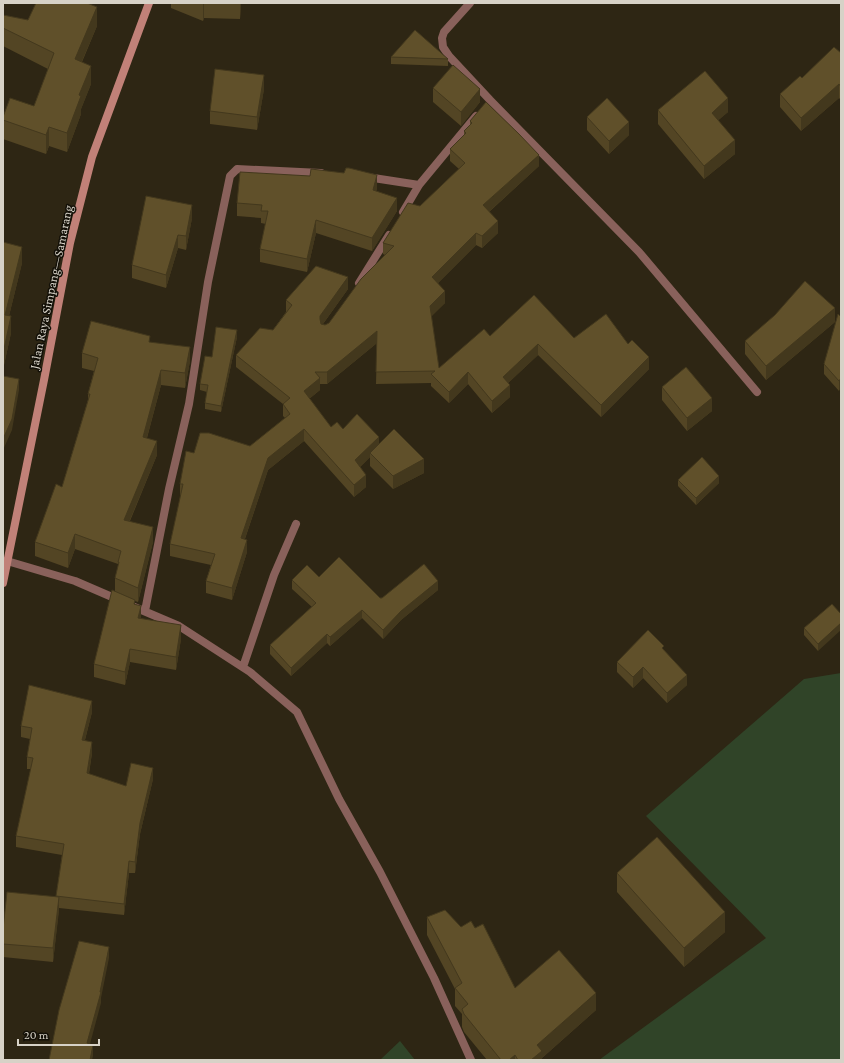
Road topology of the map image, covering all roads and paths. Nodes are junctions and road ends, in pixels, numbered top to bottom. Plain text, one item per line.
1 (149, 3) edge
2 (466, 4) edge
3 (484, 106) junction
4 (328, 174) edge
5 (358, 176) edge
6 (419, 185) junction
7 (400, 217) edge
8 (392, 230) edge
9 (357, 288) edge
10 (757, 392) dead end
11 (296, 524) dead end
12 (7, 562) junction
13 (3, 583) edge
14 (145, 611) junction
15 (243, 667) junction
16 (471, 1060) edge

1 - 12 main road, Jalan Raya Simpang—Samarang
2 - 3 street
3 - 6 street
3 - 10 street
4 - 14 street
5 - 6 street
6 - 7 street
8 - 9 street
11 - 15 street
12 - 13 main road, Jalan Raya Simpang—Samarang
12 - 14 street
14 - 15 street
15 - 16 street

